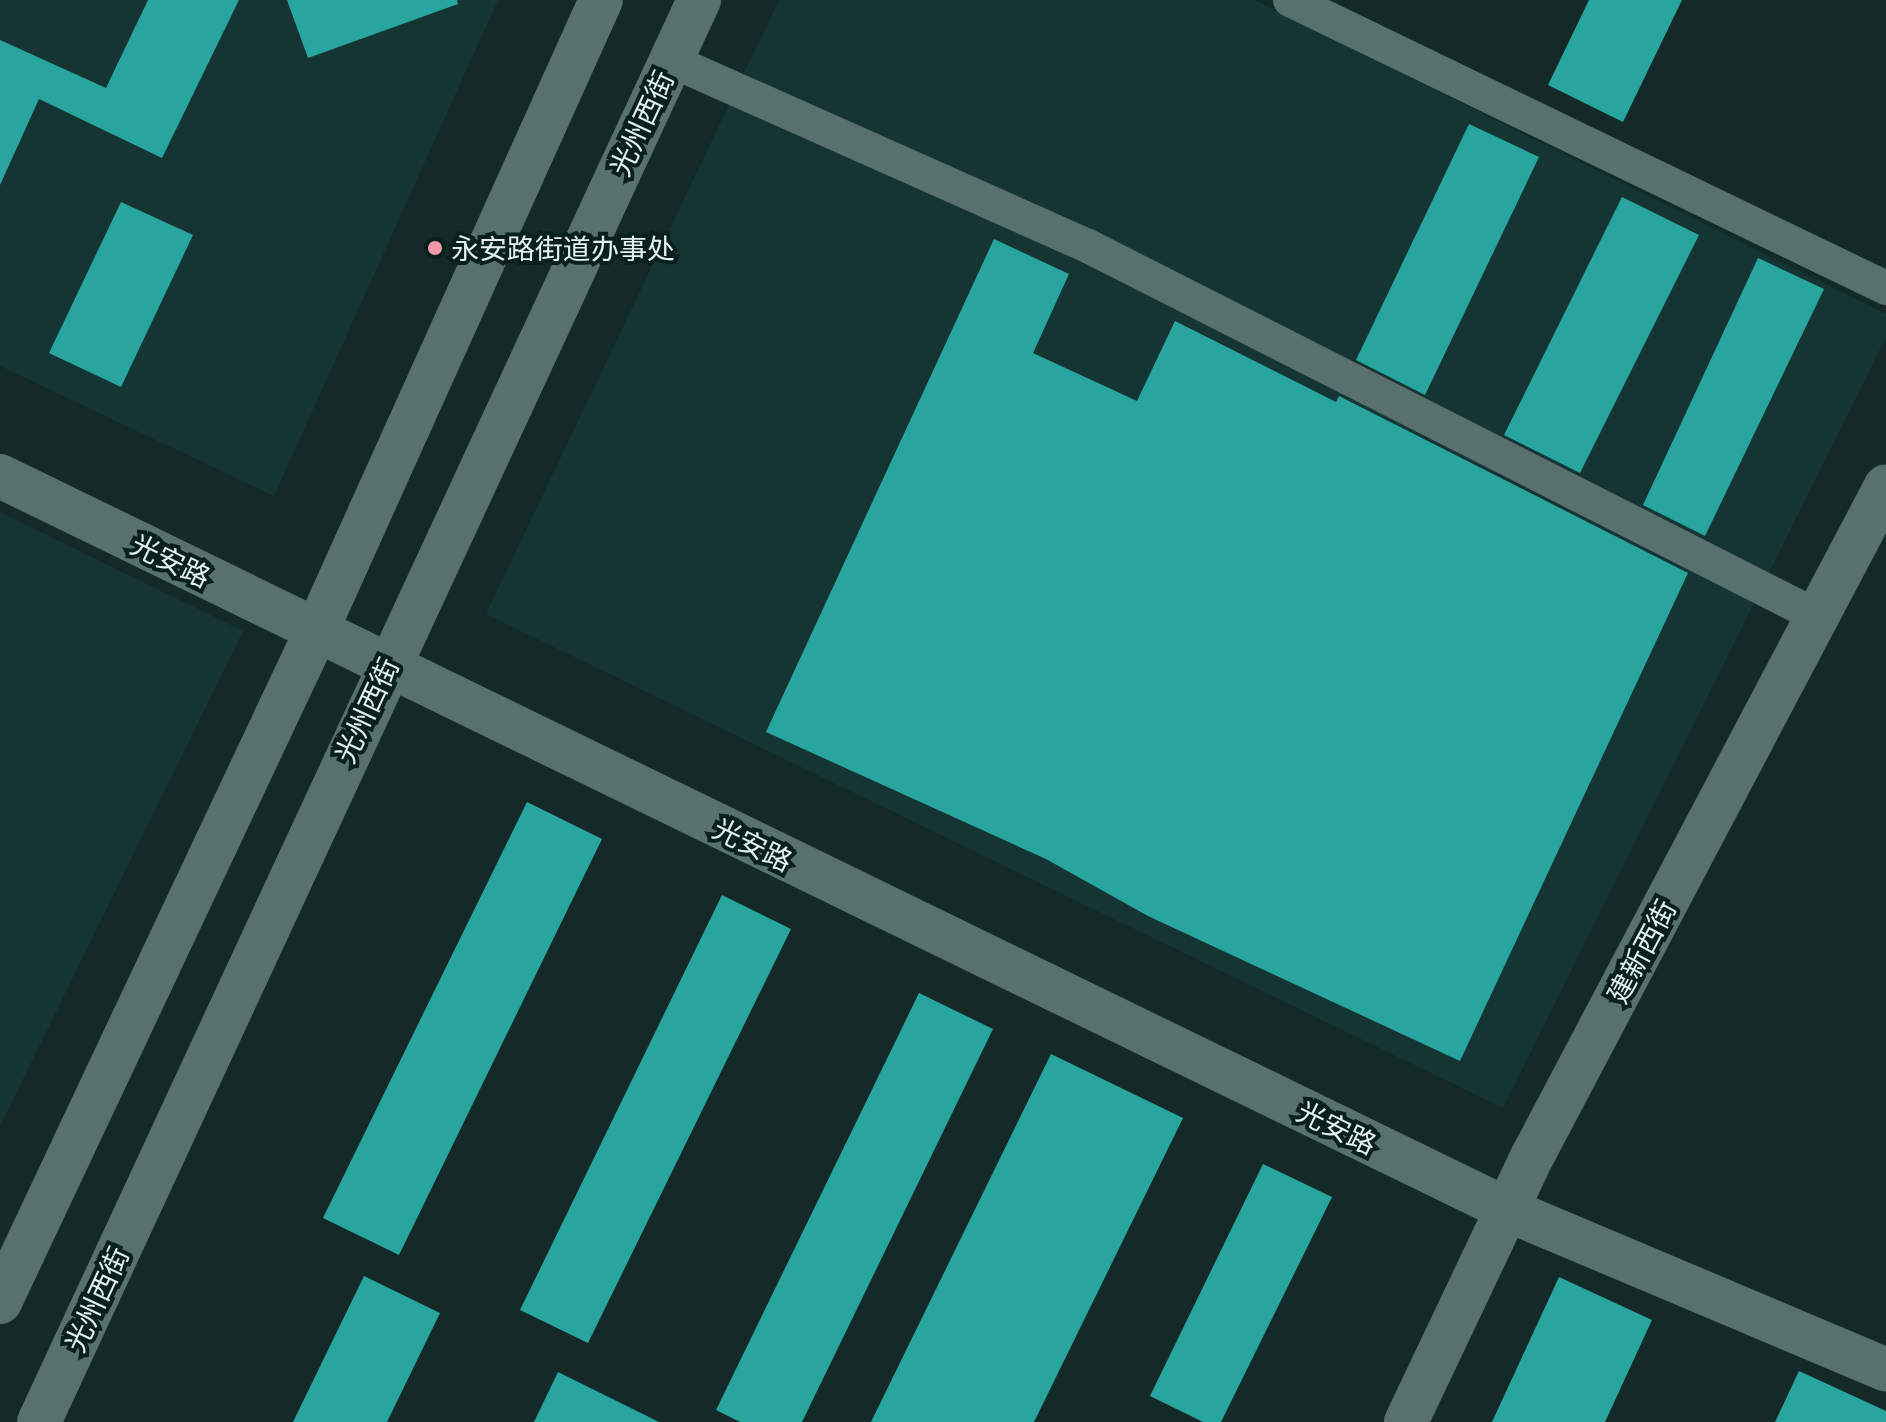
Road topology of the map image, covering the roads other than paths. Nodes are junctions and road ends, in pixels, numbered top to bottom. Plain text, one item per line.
1 (601, 0) edge
2 (699, 0) edge
3 (1290, 0) edge
4 (670, 60) junction
5 (1886, 288) edge
6 (0, 476) edge
7 (1886, 486) edge
8 (1817, 616) junction
9 (316, 632) junction
10 (386, 667) junction
11 (1508, 1210) junction
12 (0, 1302) edge
13 (1886, 1370) edge
14 (39, 1422) edge
15 (1406, 1422) edge

1 - 9 street
2 - 4 street, 光州西街
3 - 5 street
4 - 8 street
4 - 10 street, 光州西街
6 - 9 street, 光安路
7 - 8 street, 建新西街
8 - 11 street, 建新西街
9 - 10 street, 光安路
9 - 12 street
10 - 11 street, 光安路
10 - 14 street, 光州西街
11 - 13 street, 光安路
11 - 15 street, 建新西街

